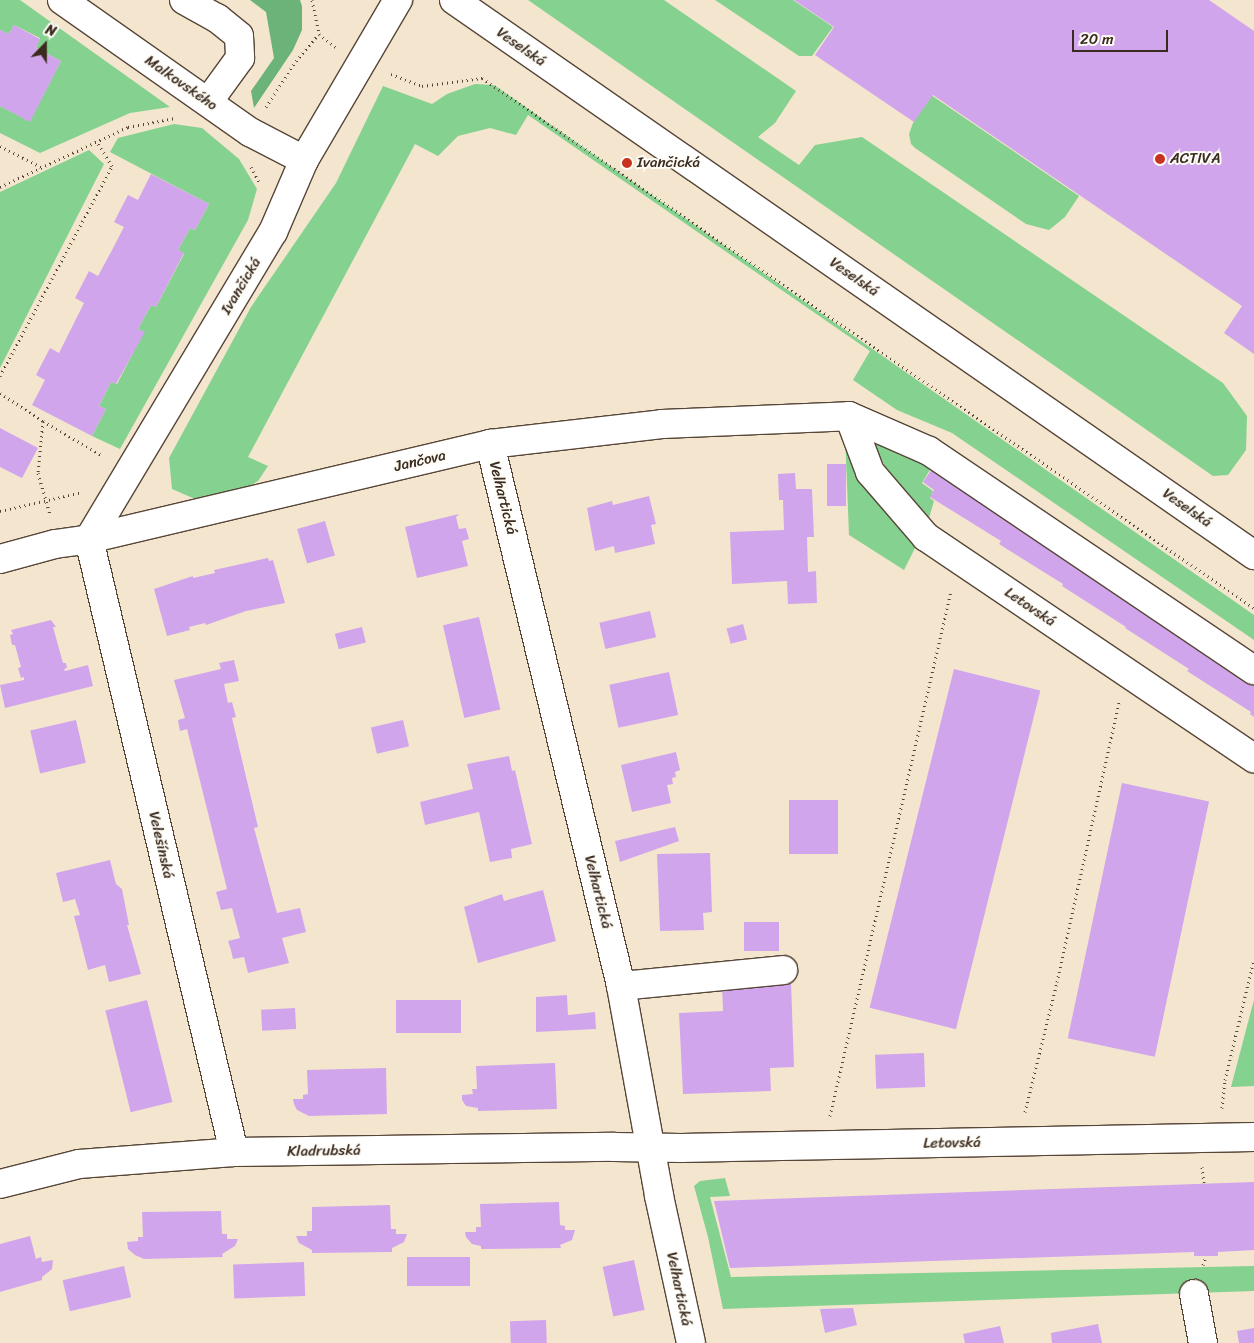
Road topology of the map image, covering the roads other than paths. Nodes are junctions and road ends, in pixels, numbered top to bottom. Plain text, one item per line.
1 (62, 0) edge
2 (184, 0) edge
3 (398, 0) edge
4 (454, 0) edge
5 (208, 102) junction
6 (304, 160) junction
7 (849, 416) junction
8 (490, 444) junction
9 (89, 539) junction
10 (1254, 555) edge
11 (0, 559) edge
12 (1254, 670) edge
13 (1254, 758) edge
14 (783, 970) dead end
15 (621, 986) junction
16 (1254, 1137) edge
17 (651, 1147) junction
18 (234, 1152) junction
19 (0, 1184) edge
20 (1194, 1294) dead end
21 (691, 1343) edge
22 (1203, 1343) edge

1 - 5 street, Malkovského
2 - 5 street
3 - 6 street, Ivančická
4 - 10 street, Veselská
5 - 6 street, Malkovského
6 - 9 street, Ivančická
7 - 8 street, Jančova
7 - 12 street
7 - 13 street, Letovská
8 - 9 street, Jančova
8 - 15 street, Velhartická
9 - 11 street, Jančova
9 - 18 street, Velešínská
14 - 15 street
15 - 17 street, Velhartická
16 - 17 street, Letovská
17 - 18 street, Kladrubská
17 - 21 street, Velhartická
18 - 19 street, Kladrubská
20 - 22 street

